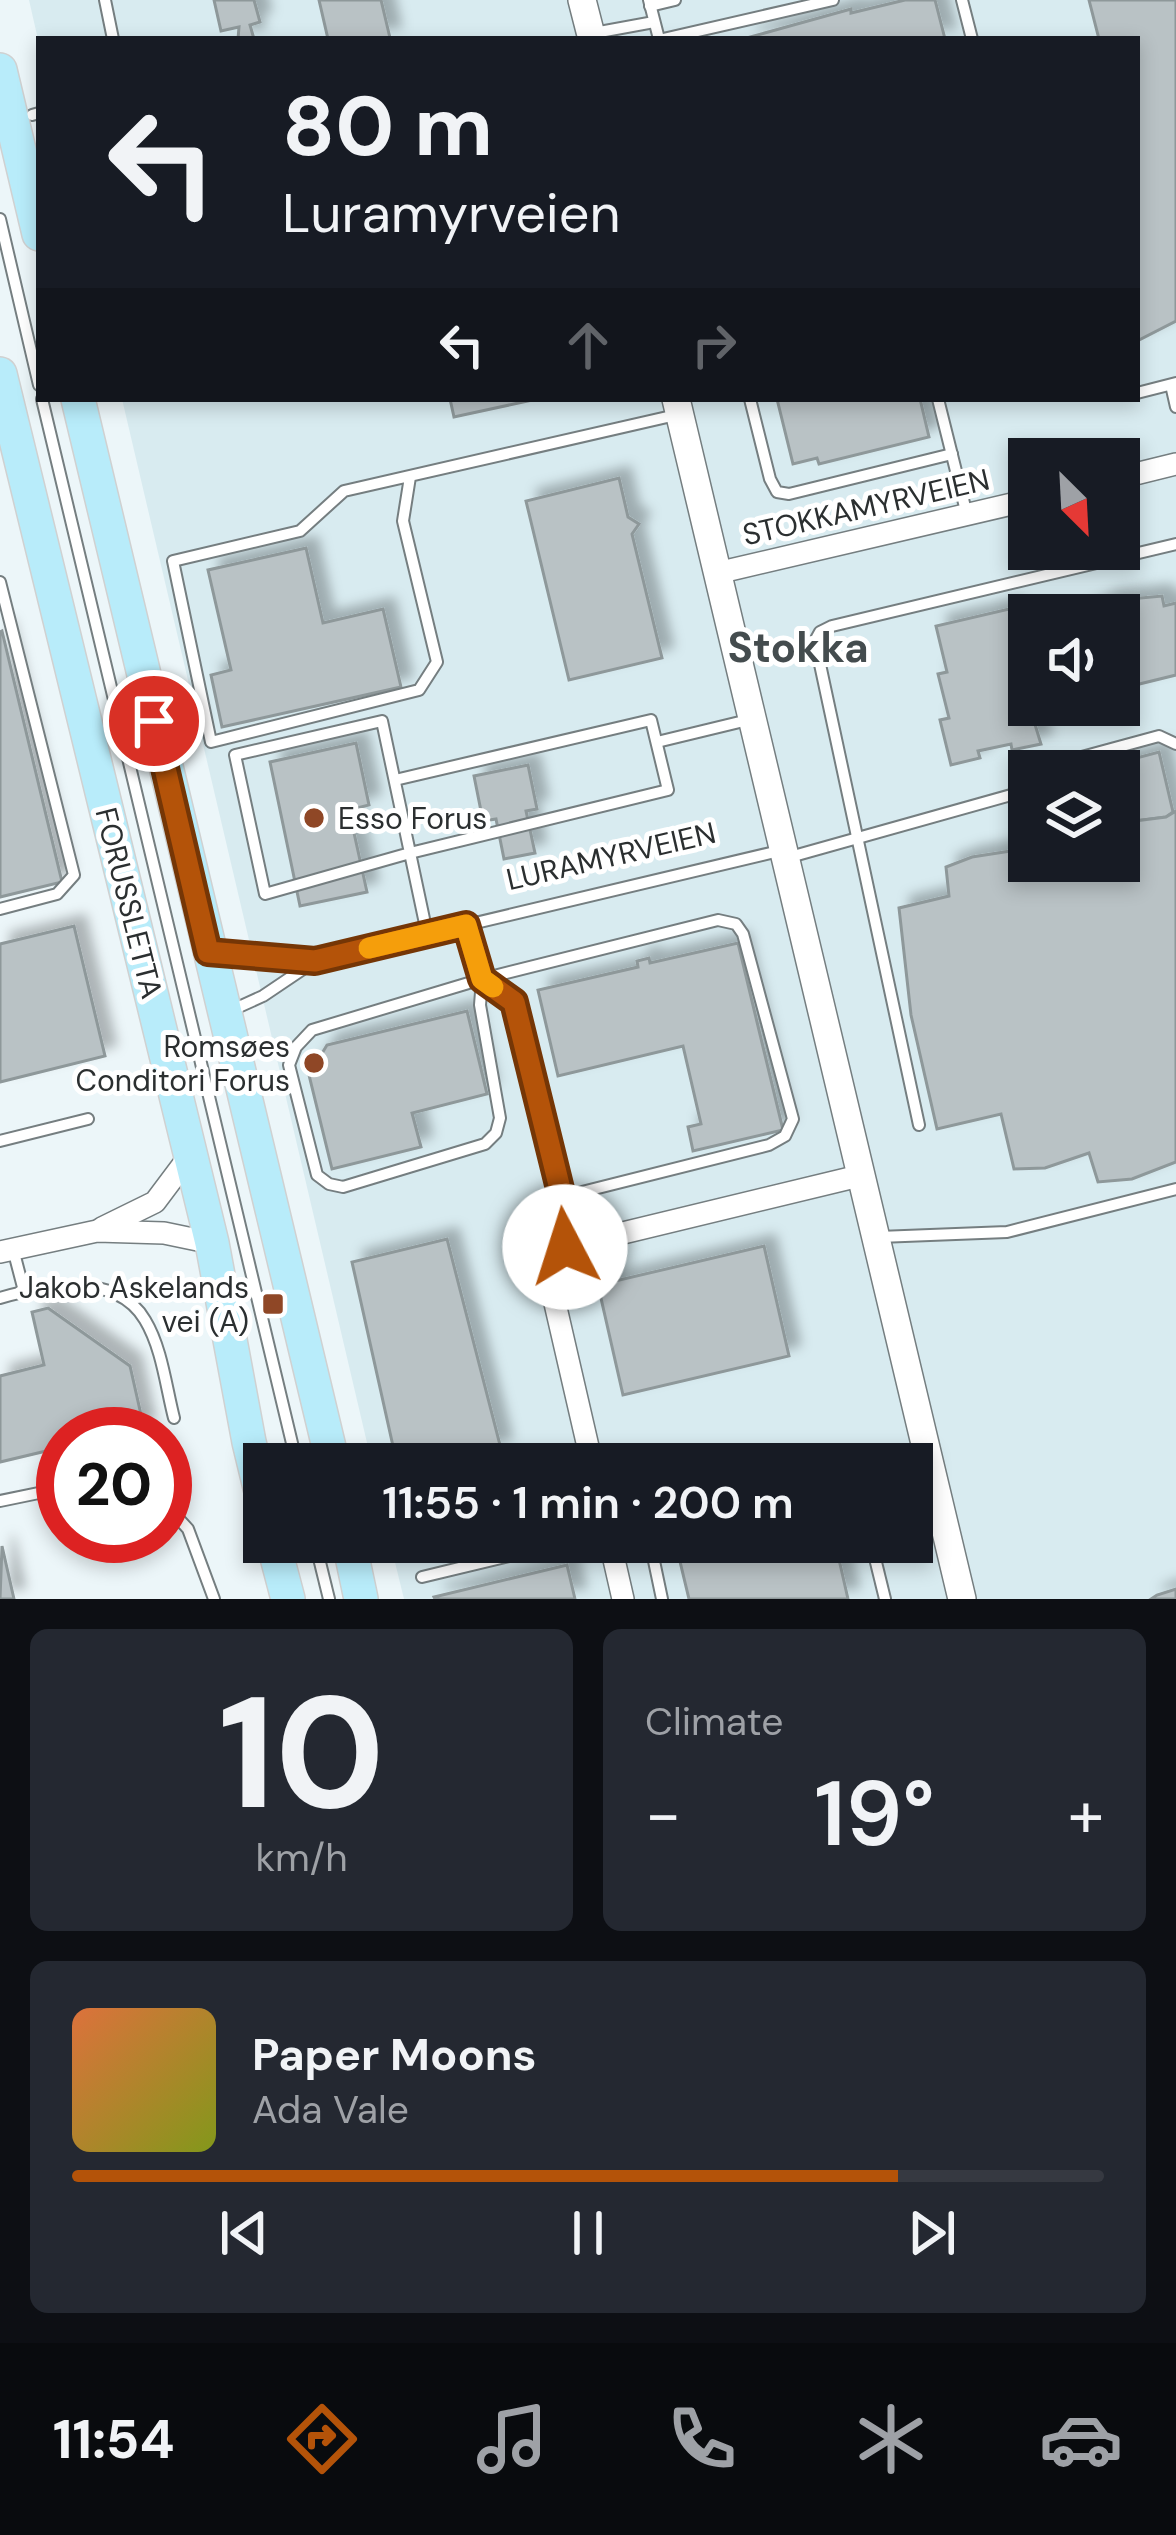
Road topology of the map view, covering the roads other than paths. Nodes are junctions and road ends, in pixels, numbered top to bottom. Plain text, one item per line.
1 (105, 0) edge
2 (582, 0) edge
3 (675, 0) edge
4 (833, 0) edge
5 (962, 0) edge
6 (649, 3) edge
7 (654, 22) junction
8 (112, 36) edge
9 (591, 36) edge
10 (660, 36) edge
11 (674, 36) edge
12 (971, 36) edge
13 (0, 70) edge
14 (0, 219) edge
15 (36, 220) edge
16 (36, 372) edge
17 (0, 374) edge
18 (1173, 384) edge
19 (1140, 392) edge
20 (43, 402) edge
21 (79, 402) edge
22 (751, 402) edge
23 (939, 402) edge
24 (678, 406) edge
25 (1176, 407) edge
26 (952, 454) junction
27 (1176, 464) edge
28 (1140, 473) edge
29 (410, 477) junction
30 (1008, 505) edge
31 (967, 515) junction
32 (1176, 544) edge
33 (1140, 549) edge
34 (1046, 570) edge
35 (717, 573) junction
36 (0, 582) edge
37 (752, 720) junction
38 (657, 742) junction
39 (1176, 744) edge
40 (1107, 750) edge
41 (395, 780) junction
42 (1008, 796) edge
43 (860, 840) junction
44 (410, 854) junction
45 (784, 854) junction
46 (0, 909) edge
47 (466, 925) junction
48 (427, 933) junction
49 (208, 952) junction
50 (315, 961) junction
51 (482, 979) junction
52 (223, 1014) junction
53 (88, 1119) dead end
54 (919, 1125) dead end
55 (0, 1141) edge
56 (190, 1154) junction
57 (863, 1175) junction
58 (1176, 1190) edge
59 (562, 1197) junction
60 (97, 1231) junction
61 (876, 1238) junction
62 (212, 1243) junction
63 (565, 1247) junction
64 (6, 1251) edge
65 (24, 1291) junction
66 (0, 1298) edge
67 (171, 1407) edge
68 (252, 1443) edge
69 (292, 1443) edge
70 (328, 1443) edge
71 (587, 1443) edge
72 (36, 1494) edge
73 (0, 1501) edge
74 (192, 1540) edge
75 (279, 1563) edge
76 (320, 1563) edge
77 (354, 1563) edge
78 (480, 1563) edge
79 (614, 1563) edge
80 (654, 1563) edge
81 (876, 1563) edge
82 (422, 1577) dead end
83 (214, 1599) edge
84 (288, 1599) edge
85 (328, 1599) edge
86 (361, 1599) edge
87 (623, 1599) edge
88 (662, 1599) edge
89 (885, 1599) edge
90 (962, 1599) edge

1 - 8 lane
2 - 9 street
3 - 6 lane
4 - 11 lane
5 - 12 lane
6 - 7 lane
7 - 9 lane
7 - 10 lane
13 - 15 main road
14 - 16 lane
17 - 56 main road, FORUSSLETTA
18 - 19 lane
18 - 25 lane
20 - 69 lane
21 - 49 main road
22 - 26 lane
23 - 26 lane
24 - 29 lane
24 - 35 street
26 - 31 lane
27 - 28 street
29 - 29 lane
30 - 31 street, STOKKAMYRVEIEN
31 - 35 street, STOKKAMYRVEIEN
32 - 33 lane
34 - 43 lane
35 - 37 street
36 - 46 lane
37 - 38 lane
37 - 45 street
38 - 41 lane
38 - 44 lane
39 - 40 lane
41 - 44 lane
41 - 44 lane
42 - 43 lane, LURAMYRVEIEN
43 - 45 lane, LURAMYRVEIEN
43 - 54 lane
44 - 48 lane
45 - 47 lane, LURAMYRVEIEN
45 - 57 street
47 - 48 lane, LURAMYRVEIEN
47 - 51 lane
48 - 50 lane, LURAMYRVEIEN
49 - 50 lane, LURAMYRVEIEN
49 - 52 main road
50 - 52 lane, LURAMYRVEIEN
51 - 51 lane
51 - 59 lane
51 - 59 lane
52 - 70 main road
53 - 55 lane
56 - 60 street
56 - 62 main road, FORUSSLETTA
57 - 61 street
57 - 63 street
58 - 61 lane
59 - 63 lane
60 - 62 street
60 - 64 street
61 - 90 street
62 - 68 main road, FORUSSLETTA
63 - 71 street
64 - 65 lane
65 - 66 lane
65 - 67 lane
72 - 73 lane
74 - 83 lane
75 - 84 main road
76 - 85 lane
77 - 86 main road
78 - 82 lane
79 - 87 street
80 - 88 lane
81 - 89 lane

